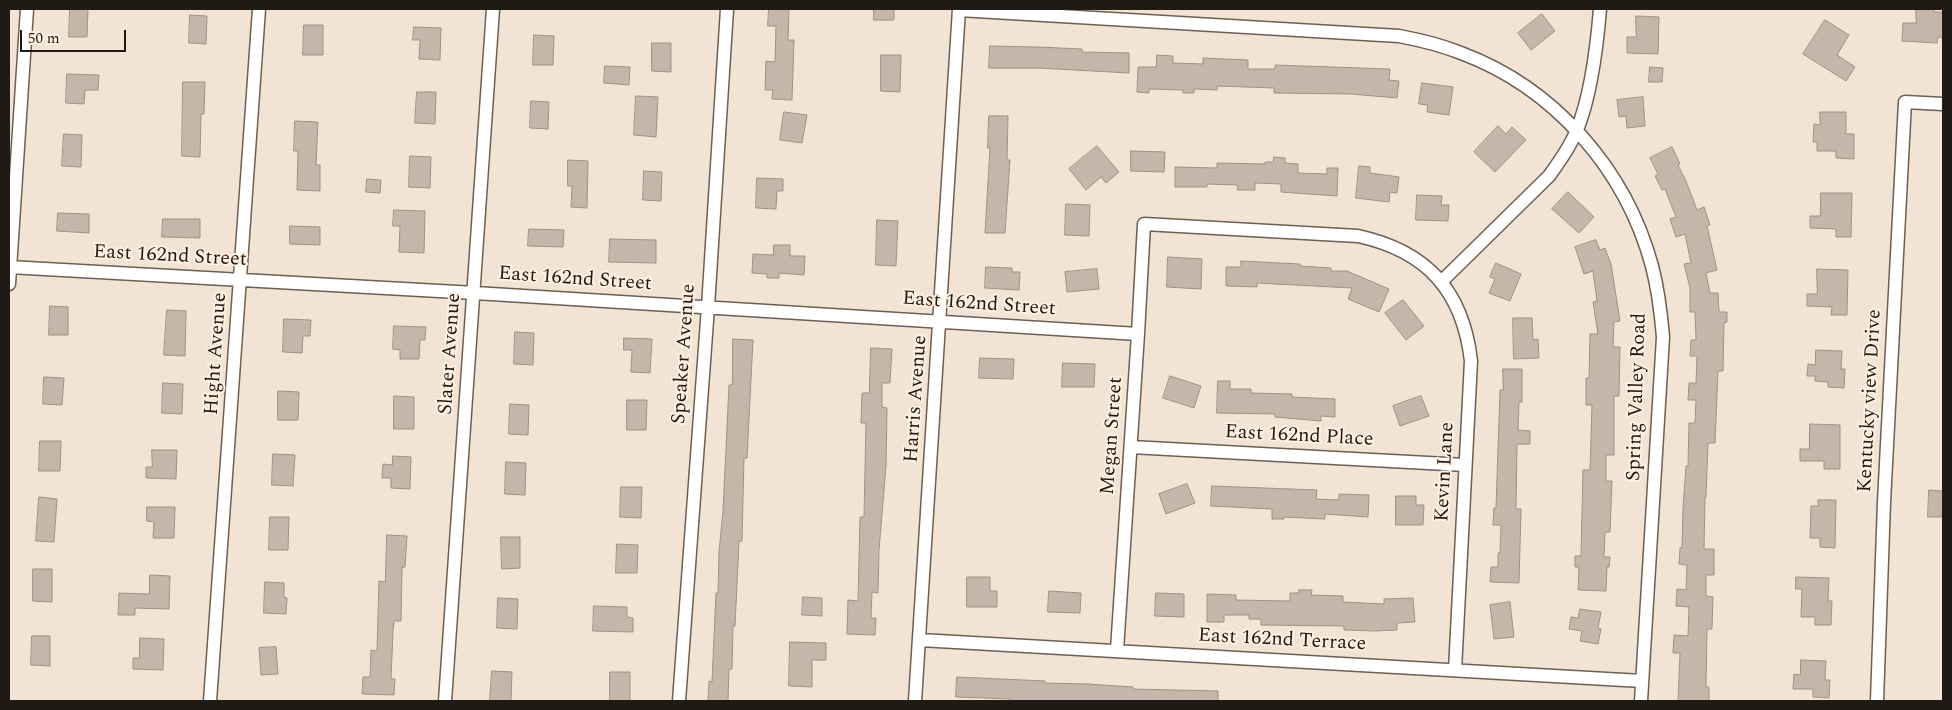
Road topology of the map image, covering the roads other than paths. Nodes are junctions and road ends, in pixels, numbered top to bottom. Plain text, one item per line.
1 (27, 9) edge
2 (259, 9) edge
3 (493, 9) edge
4 (727, 9) edge
5 (1600, 9) edge
6 (959, 10) edge
7 (1943, 104) edge
8 (1577, 130) junction
9 (1144, 224) joint
10 (9, 267) edge
11 (241, 280) junction
12 (1441, 282) junction
13 (9, 284) edge
14 (475, 293) junction
15 (708, 307) junction
16 (940, 322) junction
17 (1138, 334) junction
18 (1131, 447) junction
19 (1465, 465) junction
20 (920, 640) junction
21 (1117, 650) junction
22 (1454, 670) junction
23 (1642, 681) junction
24 (210, 701) edge
25 (445, 701) edge
26 (679, 701) edge
27 (915, 701) edge
28 (1641, 701) edge
29 (1878, 701) edge

1 - 10 street
2 - 11 street, Hight Avenue
3 - 14 street, Slater Avenue
4 - 15 street, Speaker Avenue
5 - 8 street
6 - 8 street, Spring Valley Road
6 - 16 street, Harris Avenue
7 - 29 street, Kentucky view Drive
8 - 12 street
8 - 23 street, Spring Valley Road
9 - 12 street, Kevin Lane
9 - 17 street, Megan Street
10 - 11 street, East 162nd Street
10 - 13 street
11 - 14 street, East 162nd Street
11 - 24 street, Hight Avenue
12 - 19 street, Kevin Lane
14 - 15 street, East 162nd Street
14 - 25 street, Slater Avenue
15 - 16 street, East 162nd Street
15 - 26 street, Speaker Avenue
16 - 17 street, East 162nd Street
16 - 20 street, Harris Avenue
17 - 18 street, Megan Street
18 - 19 street, East 162nd Place
18 - 21 street, Megan Street
19 - 22 street, Kevin Lane
20 - 21 street, East 162nd Terrace
20 - 27 street, Harris Avenue
21 - 22 street, East 162nd Terrace
22 - 23 street, East 162nd Terrace
23 - 28 street, Spring Valley Road

